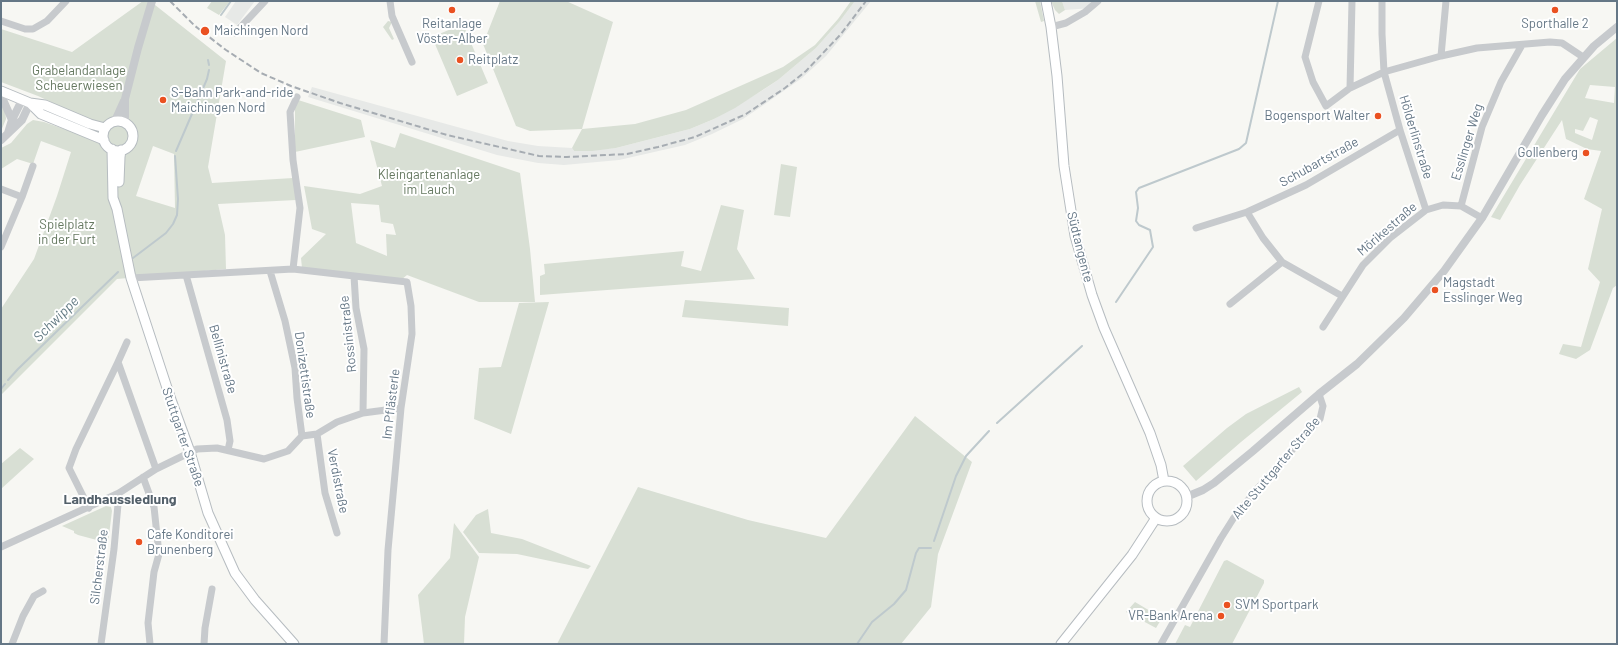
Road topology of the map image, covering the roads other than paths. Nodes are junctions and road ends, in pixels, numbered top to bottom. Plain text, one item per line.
1 (66, 1) edge
2 (152, 1) edge
3 (265, 1) edge
4 (390, 1) edge
5 (1046, 1) edge
6 (1098, 1) edge
7 (1318, 1) edge
8 (1352, 1) edge
9 (1382, 1) edge
10 (1446, 1) edge
11 (1, 21) edge
12 (1051, 27) junction
13 (1617, 27) edge
14 (235, 33) dead end
15 (1522, 45) junction
16 (1441, 56) junction
17 (1583, 57) junction
18 (412, 62) dead end
19 (1384, 72) junction
20 (1350, 88) junction
21 (1, 91) edge
22 (1, 95) edge
23 (297, 97) dead end
24 (125, 99) junction
25 (26, 102) junction
26 (12, 120) junction
27 (115, 121) junction
28 (125, 123) junction
29 (105, 128) junction
30 (1400, 130) junction
31 (8, 134) junction
32 (1, 140) edge
33 (104, 140) junction
34 (117, 150) junction
35 (33, 166) dead end
36 (1, 189) edge
37 (22, 197) junction
38 (1461, 206) junction
39 (1426, 210) junction
40 (1247, 212) junction
41 (1482, 218) junction
42 (1196, 228) dead end
43 (1, 247) edge
44 (1282, 262) junction
45 (293, 269) junction
46 (270, 271) junction
47 (186, 275) junction
48 (354, 276) junction
49 (131, 278) junction
50 (1342, 296) junction
51 (1230, 304) dead end
52 (1323, 327) dead end
53 (127, 342) dead end
54 (118, 362) junction
55 (1319, 394) junction
56 (401, 408) junction
57 (363, 414) junction
58 (316, 434) junction
59 (302, 436) junction
60 (228, 450) junction
61 (190, 452) junction
62 (156, 469) junction
63 (143, 476) junction
64 (1164, 482) junction
65 (119, 493) junction
66 (1186, 496) junction
67 (89, 508) junction
68 (1156, 518) junction
69 (337, 533) dead end
70 (1, 547) edge
71 (212, 589) dead end
72 (43, 591) dead end
73 (291, 643) edge
74 (12, 644) edge
75 (101, 644) edge
76 (150, 644) edge
77 (204, 644) edge
78 (384, 644) edge
79 (1061, 644) edge
80 (1161, 644) edge

1 - 11 street
2 - 24 street
3 - 14 street
4 - 18 street
5 - 12 main road, Südtangente
6 - 12 street
7 - 20 street
8 - 20 street
9 - 19 street, Hölderlinstraße
10 - 16 street
12 - 64 main road, Südtangente
13 - 17 street, Alte Stuttgarter Straße
15 - 16 street
15 - 17 street
15 - 38 street, Esslinger Weg
16 - 19 street
17 - 41 street, Alte Stuttgarter Straße
19 - 20 street
19 - 30 street, Hölderlinstraße
21 - 25 main road
22 - 26 street
23 - 45 street
24 - 27 street
24 - 28 street
25 - 26 street
25 - 29 main road
25 - 31 street
25 - 33 main road
26 - 31 street
27 - 28 main road
27 - 29 main road
28 - 34 main road
29 - 33 main road
30 - 39 street, Hölderlinstraße
30 - 40 street, Schubartstraße
31 - 32 street
33 - 34 main road
34 - 49 main road, Stuttgarter Straße
35 - 37 street
36 - 37 street
37 - 43 street
38 - 39 street, Mörikestraße
38 - 41 street, Mörikestraße
39 - 50 street, Mörikestraße
40 - 42 street, Schubartstraße
40 - 44 street
41 - 55 street, Alte Stuttgarter Straße
44 - 50 street
44 - 51 street
45 - 46 street, Im Pflästerle
45 - 48 street, Im Pflästerle
46 - 47 street, Im Pflästerle
46 - 59 street, Donizettistraße
47 - 49 street, Im Pflästerle
47 - 60 street, Bellinistraße
48 - 56 street, Im Pflästerle
48 - 57 street, Rossinistraße
49 - 61 main road, Stuttgarter Straße
50 - 52 street, Mörikestraße
53 - 54 street
54 - 62 street
54 - 67 street
55 - 66 street, Alte Stuttgarter Straße
55 - 80 street, Alte Stuttgarter Straße
56 - 57 street, Verdistraße
56 - 78 street, Im Pflästerle
57 - 58 street, Verdistraße
58 - 59 street, Verdistraße
58 - 69 street, Verdistraße
59 - 60 street
60 - 61 street
61 - 62 street
61 - 73 main road, Stuttgarter Straße
62 - 63 street
63 - 65 street
63 - 76 street
64 - 66 main road
64 - 68 main road
65 - 67 street
65 - 75 street, Silcherstraße
66 - 68 main road
67 - 70 street
68 - 79 main road
71 - 77 street
72 - 74 street

